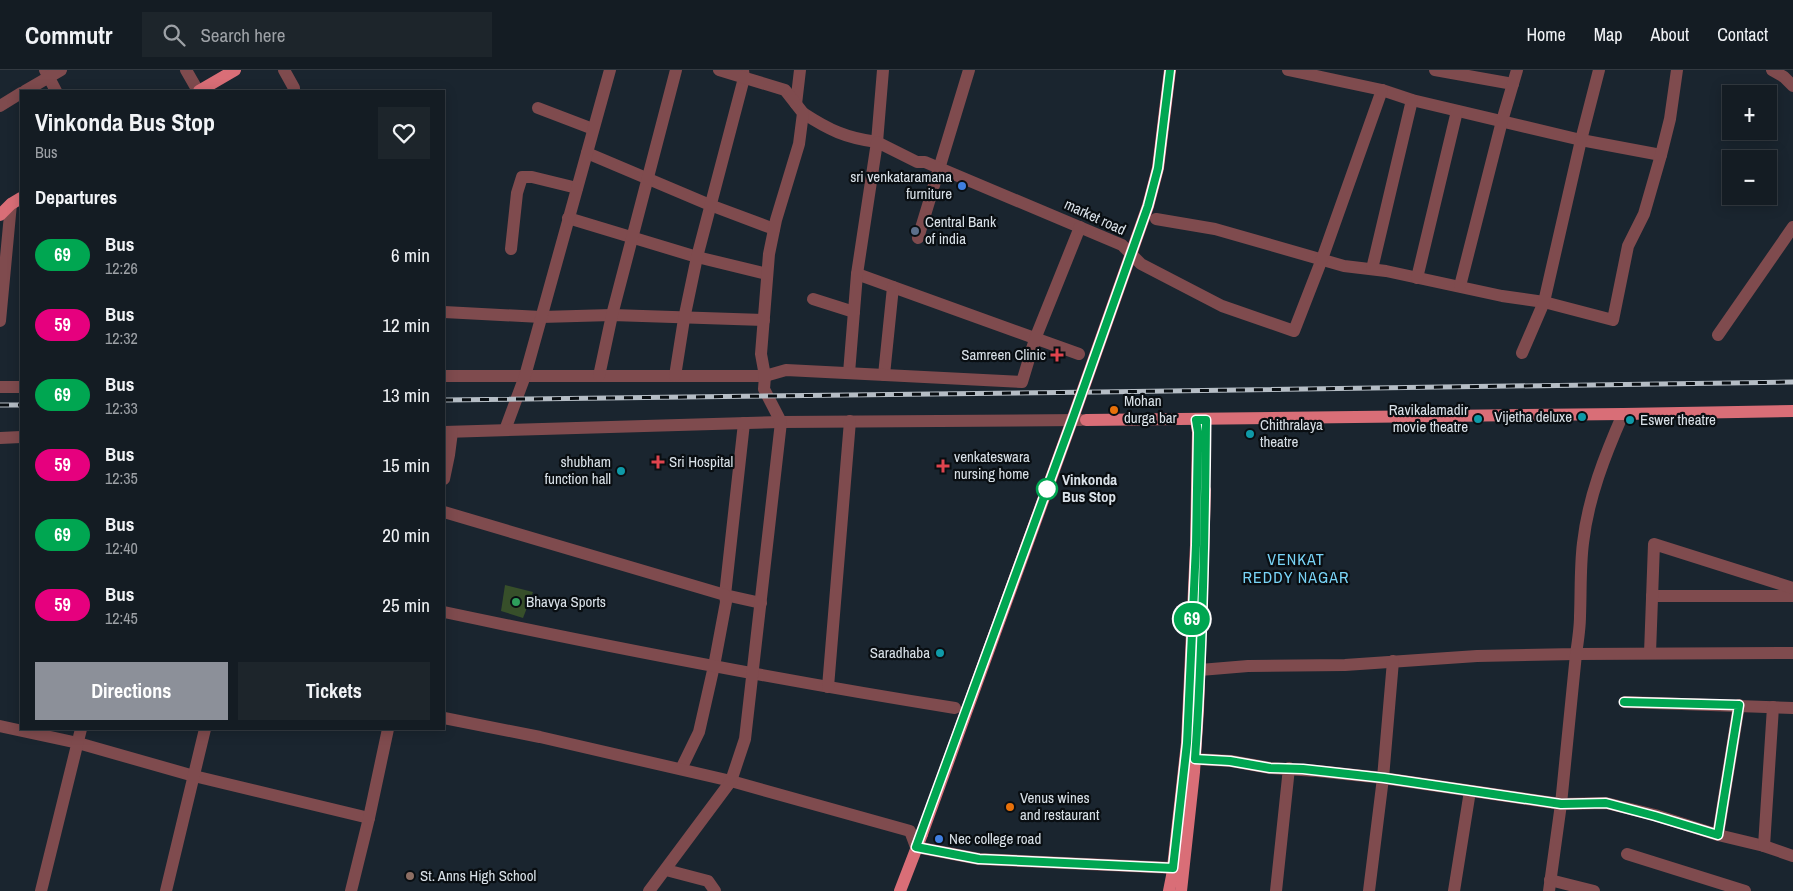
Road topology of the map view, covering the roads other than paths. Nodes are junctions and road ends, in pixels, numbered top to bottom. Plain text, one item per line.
1 (60, 70) edge
2 (186, 70) edge
3 (235, 70) edge
4 (284, 70) edge
5 (610, 70) edge
6 (676, 70) edge
7 (719, 70) edge
8 (800, 70) edge
9 (883, 70) edge
10 (969, 70) edge
11 (1170, 70) edge
12 (1288, 70) edge
13 (1435, 70) edge
14 (1517, 70) edge
15 (1600, 70) edge
16 (1677, 70) edge
17 (1772, 70) edge
18 (47, 74) edge
19 (744, 74) edge
20 (1513, 84) junction
21 (1793, 86) edge
22 (25, 90) edge
23 (55, 90) edge
24 (198, 90) edge
25 (201, 90) edge
26 (296, 90) edge
27 (1382, 90) junction
28 (20, 94) edge
29 (1412, 100) junction
30 (0, 106) edge
31 (538, 108) dead end
32 (799, 108) junction
33 (1457, 111) junction
34 (1502, 121) junction
35 (593, 129) junction
36 (1581, 140) junction
37 (877, 142) junction
38 (587, 153) junction
39 (1661, 155) junction
40 (939, 168) junction
41 (646, 179) junction
42 (577, 188) junction
43 (11, 203) edge
44 (710, 205) junction
45 (0, 215) edge
46 (568, 218) junction
47 (1156, 220) dead end
48 (1793, 226) edge
49 (1080, 227) junction
50 (774, 229) junction
51 (632, 236) junction
52 (918, 238) dead end
53 (511, 249) dead end
54 (697, 257) junction
55 (1322, 259) junction
56 (1372, 269) junction
57 (767, 274) junction
58 (857, 274) junction
59 (1418, 278) junction
60 (893, 286) junction
61 (1460, 286) junction
62 (813, 299) dead end
63 (1544, 302) junction
64 (445, 312) edge
65 (854, 312) junction
66 (612, 316) junction
67 (541, 317) junction
68 (684, 319) junction
69 (764, 320) junction
70 (0, 321) edge
71 (1718, 335) dead end
72 (1035, 339) junction
73 (1522, 353) dead end
74 (1079, 354) dead end
75 (849, 374) junction
76 (884, 375) junction
77 (445, 376) edge
78 (525, 376) junction
79 (600, 376) junction
80 (675, 376) junction
81 (765, 376) junction
82 (0, 387) edge
83 (20, 387) edge
84 (1793, 411) edge
85 (1623, 414) junction
86 (1086, 420) joint
87 (1201, 420) junction
88 (781, 422) junction
89 (850, 422) junction
90 (744, 423) junction
91 (505, 430) junction
92 (448, 432) edge
93 (20, 437) edge
94 (0, 438) edge
95 (445, 474) edge
96 (445, 512) edge
97 (1793, 588) edge
98 (725, 595) junction
99 (1652, 596) junction
100 (1793, 596) edge
101 (761, 603) junction
102 (445, 612) edge
103 (1650, 653) junction
104 (1793, 653) edge
105 (1576, 654) junction
106 (1393, 661) junction
107 (714, 666) junction
108 (1200, 670) junction
109 (754, 673) junction
110 (828, 687) junction
111 (1624, 702) dead end
112 (1739, 705) junction
113 (1773, 707) junction
114 (956, 708) dead end
115 (1793, 708) edge
116 (445, 718) edge
117 (0, 726) edge
118 (81, 730) edge
119 (205, 730) edge
120 (388, 730) edge
121 (78, 743) junction
122 (1195, 759) junction
123 (1289, 768) junction
124 (681, 769) junction
125 (194, 776) junction
126 (1384, 778) junction
127 (731, 781) junction
128 (1470, 791) junction
129 (1561, 804) junction
130 (369, 818) junction
131 (1718, 835) junction
132 (1764, 846) junction
133 (916, 847) junction
134 (1627, 854) dead end
135 (1793, 856) edge
136 (1173, 868) junction
137 (666, 870) junction
138 (1550, 885) edge
139 (169, 890) edge
140 (41, 891) edge
141 (351, 891) edge
142 (649, 891) edge
143 (715, 891) edge
144 (900, 891) edge
145 (1169, 891) edge
146 (1181, 891) edge
147 (1276, 891) edge
148 (1369, 891) edge
149 (1454, 891) edge
150 (1594, 891) edge
151 (1745, 891) edge

1 - 18 street
2 - 24 street
3 - 25 main road
4 - 26 street
5 - 35 street
6 - 41 street
7 - 19 street, market road
8 - 32 street
9 - 37 street
10 - 40 street
11 - 133 main road, bridge
12 - 27 street
13 - 20 street
14 - 20 street
15 - 36 street
16 - 39 street
17 - 21 street
18 - 22 street
18 - 23 street
19 - 32 street, market road
19 - 44 street
20 - 34 street
27 - 29 street
27 - 55 street
28 - 30 street
29 - 33 street
29 - 56 street
31 - 35 street
32 - 37 street, market road
32 - 50 street
33 - 34 street
33 - 59 street
34 - 36 street
34 - 61 street
35 - 38 street
36 - 39 street
36 - 63 street
37 - 40 street, market road
37 - 58 street
38 - 41 street
38 - 42 street
39 - 63 street
40 - 49 street, market road
40 - 52 street
41 - 44 street
41 - 51 street
42 - 46 street
42 - 53 street
43 - 45 main road
43 - 70 street
44 - 50 street
44 - 54 street
46 - 51 street
46 - 67 street
47 - 55 street
48 - 71 street
49 - 55 street, market road
49 - 72 street
50 - 57 street
51 - 54 street
51 - 66 street
54 - 57 street
54 - 68 street
55 - 56 street
56 - 59 street
57 - 69 street
58 - 60 street
58 - 65 street
59 - 61 street
60 - 72 street
60 - 76 street
61 - 63 street
62 - 65 street
63 - 73 street
64 - 67 street
65 - 75 street
66 - 67 street
66 - 68 street
66 - 79 street
67 - 78 street
68 - 69 street
68 - 80 street
69 - 81 street
72 - 74 street
72 - 76 street
75 - 76 street
75 - 81 street
77 - 78 street
78 - 79 street
78 - 91 street
79 - 80 street
80 - 81 street
81 - 88 street
82 - 83 street
84 - 85 main road
85 - 87 main road
85 - 105 street
86 - 87 main road
86 - 89 street
87 - 108 main road
87 - 136 main road
88 - 89 street
88 - 90 street
88 - 101 street
89 - 110 street
90 - 91 street
90 - 98 street
91 - 92 street
92 - 95 street
93 - 94 street
96 - 98 street
97 - 99 street
98 - 101 street
98 - 107 street
99 - 100 street
99 - 103 street
101 - 109 street
102 - 107 street
103 - 104 street
103 - 105 street
105 - 106 street
105 - 129 street
106 - 108 street
106 - 126 street
107 - 109 street
107 - 124 street
108 - 122 main road
109 - 110 street
109 - 127 street
110 - 114 street
111 - 112 street
112 - 113 street
112 - 131 street
113 - 115 street
113 - 132 street
116 - 124 street
117 - 121 street
118 - 121 street
119 - 125 street
120 - 130 street
121 - 125 street
121 - 140 street
122 - 123 street
122 - 146 main road
123 - 126 street
123 - 147 street
124 - 127 street
125 - 130 street
125 - 139 street
126 - 128 street
126 - 148 street
127 - 133 street
127 - 137 street
128 - 129 street
128 - 149 street
129 - 131 street
129 - 138 street
130 - 141 street
131 - 132 street
132 - 135 street
133 - 136 street
133 - 144 main road
134 - 151 street
136 - 145 main road
137 - 142 street
137 - 143 street
138 - 150 street

